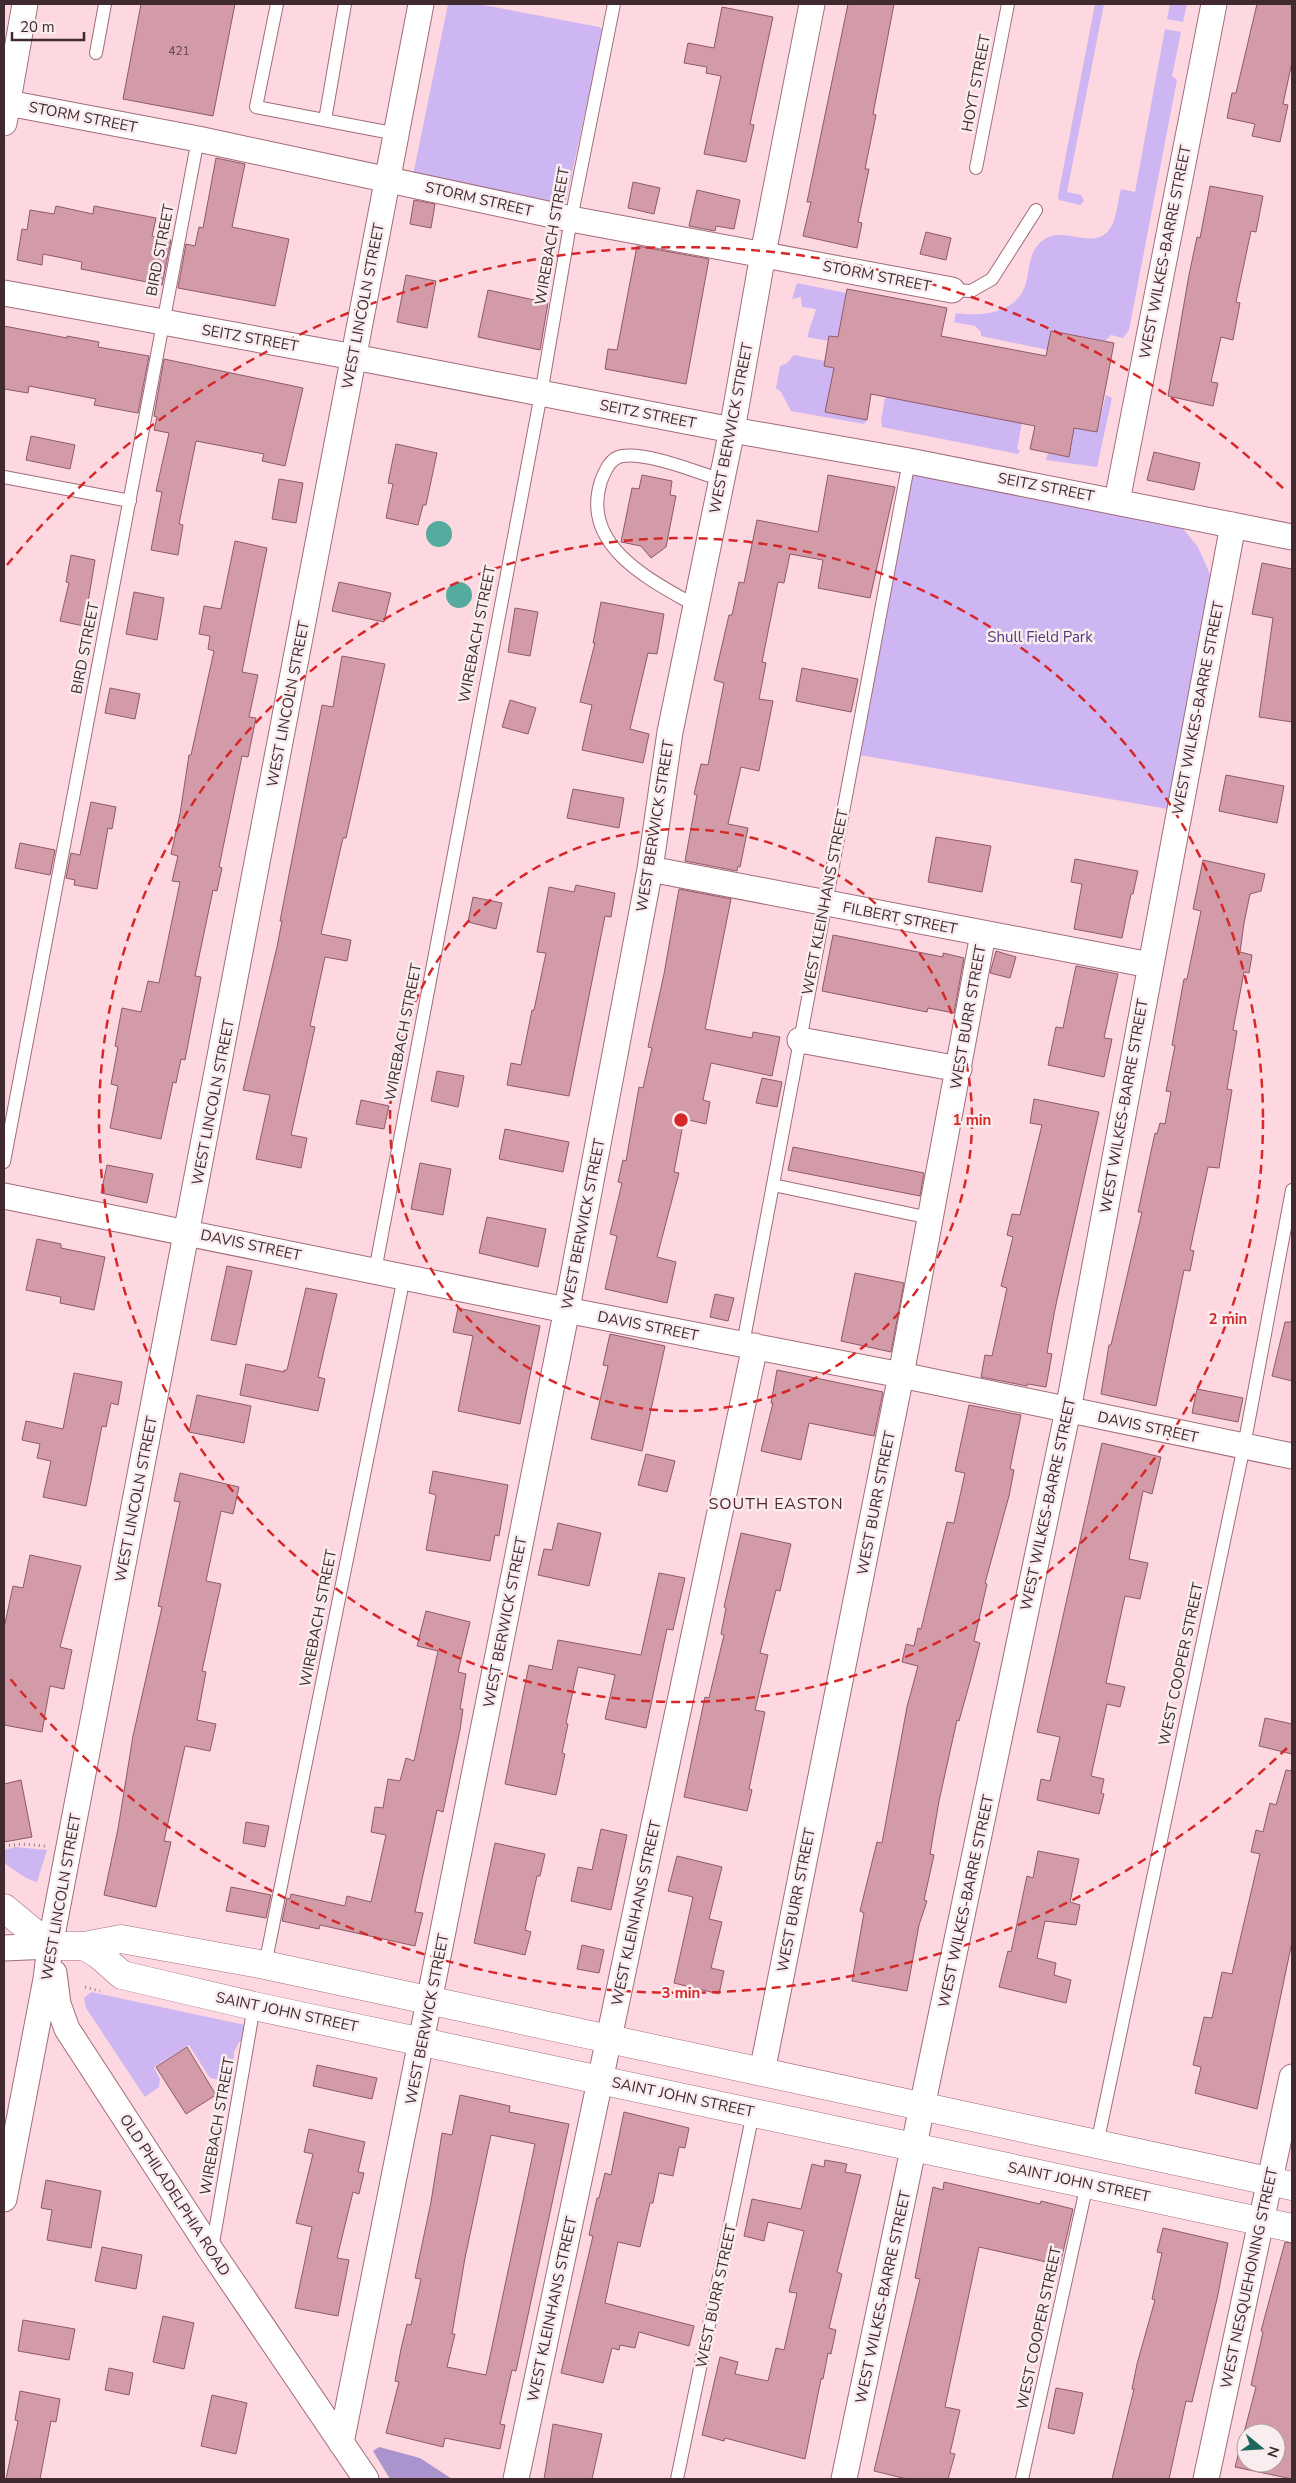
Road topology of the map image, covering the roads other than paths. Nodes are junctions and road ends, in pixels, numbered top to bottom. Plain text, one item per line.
1 (26, 4) edge
2 (105, 4) edge
3 (277, 4) edge
4 (345, 4) edge
5 (422, 4) edge
6 (614, 4) edge
7 (812, 4) edge
8 (1008, 4) edge
9 (1214, 4) edge
10 (96, 53) dead end
11 (6, 113) edge
12 (325, 120) junction
13 (397, 134) junction
14 (198, 139) junction
15 (976, 168) dead end
16 (388, 178) junction
17 (1036, 210) dead end
18 (571, 219) junction
19 (763, 254) junction
20 (952, 290) joint
21 (4, 293) edge
22 (163, 322) junction
23 (354, 356) junction
24 (541, 394) junction
25 (732, 430) junction
26 (909, 461) junction
27 (4, 477) edge
28 (722, 480) junction
29 (130, 501) junction
30 (1117, 501) junction
31 (1234, 526) junction
32 (1292, 537) edge
33 (696, 606) junction
34 (650, 869) junction
35 (825, 904) junction
36 (983, 934) junction
37 (1150, 965) junction
38 (800, 1040) junction
39 (959, 1070) junction
40 (4, 1162) edge
41 (773, 1185) junction
42 (1292, 1190) edge
43 (4, 1196) edge
44 (930, 1218) junction
45 (188, 1232) junction
46 (375, 1271) junction
47 (404, 1277) junction
48 (566, 1310) junction
49 (749, 1345) junction
50 (901, 1375) junction
51 (1068, 1410) junction
52 (1244, 1446) junction
53 (1292, 1456) edge
54 (4, 1908) edge
55 (50, 1946) junction
56 (84, 1946) junction
57 (4, 1948) edge
58 (265, 1965) junction
59 (430, 2001) junction
60 (254, 2006) junction
61 (610, 2039) junction
62 (422, 2041) junction
63 (762, 2072) junction
64 (1292, 2077) edge
65 (600, 2080) junction
66 (924, 2106) junction
67 (754, 2112) junction
68 (1096, 2144) junction
69 (915, 2147) junction
70 (1087, 2184) junction
71 (1281, 2184) edge
72 (4, 2200) edge
73 (1260, 2221) junction
74 (1292, 2228) edge
75 (212, 2252) junction
76 (341, 2443) junction
77 (366, 2479) edge
78 (516, 2479) edge
79 (677, 2479) edge
80 (844, 2479) edge
81 (1022, 2479) edge
82 (1206, 2479) edge

1 - 11 street
2 - 10 lane
3 - 12 lane
4 - 12 lane
5 - 13 street, WEST LINCOLN STREET
6 - 18 lane, WIREBACH STREET
7 - 19 street, WEST BERWICK STREET
8 - 15 lane, HOYT STREET
9 - 30 street, WEST WILKES-BARRE STREET
11 - 14 street, STORM STREET
12 - 13 lane
13 - 16 street, WEST LINCOLN STREET
14 - 16 street, STORM STREET
14 - 22 lane, BIRD STREET
16 - 18 street, STORM STREET
16 - 23 street, WEST LINCOLN STREET
17 - 20 lane
18 - 19 street, STORM STREET
18 - 24 lane, WIREBACH STREET
19 - 20 street, STORM STREET
19 - 25 street, WEST BERWICK STREET
21 - 22 street, SEITZ STREET
22 - 23 street, SEITZ STREET
22 - 29 lane, BIRD STREET
23 - 24 street, SEITZ STREET
23 - 45 street, WEST LINCOLN STREET
24 - 25 street, SEITZ STREET
24 - 46 lane, WIREBACH STREET
25 - 26 street, SEITZ STREET
25 - 28 street, WEST BERWICK STREET
26 - 30 street, SEITZ STREET
26 - 35 lane, WEST KLEINHANS STREET
27 - 29 lane
28 - 33 street, WEST BERWICK STREET
28 - 33 lane
29 - 40 lane, BIRD STREET
30 - 31 street, SEITZ STREET
31 - 32 street, SEITZ STREET
31 - 37 street, WEST WILKES-BARRE STREET
33 - 34 street, WEST BERWICK STREET
34 - 35 street, FILBERT STREET
34 - 48 street, WEST BERWICK STREET
35 - 36 street, FILBERT STREET
35 - 38 lane, WEST KLEINHANS STREET
36 - 37 street, FILBERT STREET
36 - 39 street, WEST BURR STREET
37 - 51 street, WEST WILKES-BARRE STREET
38 - 39 street
38 - 41 lane, WEST KLEINHANS STREET
39 - 44 street, WEST BURR STREET
41 - 44 lane
41 - 49 lane, WEST KLEINHANS STREET
42 - 52 lane, WEST COOPER STREET
43 - 45 street, DAVIS STREET
44 - 50 street, WEST BURR STREET
45 - 46 street, DAVIS STREET
45 - 55 street, WEST LINCOLN STREET
46 - 47 street, DAVIS STREET
47 - 48 street, DAVIS STREET
47 - 58 lane, WIREBACH STREET
48 - 49 street, DAVIS STREET
48 - 59 street, WEST BERWICK STREET
49 - 50 street, DAVIS STREET
49 - 61 street, WEST KLEINHANS STREET
50 - 51 street, DAVIS STREET
50 - 63 street, WEST BURR STREET
51 - 52 street, DAVIS STREET
51 - 66 street, WEST WILKES-BARRE STREET
52 - 53 street, DAVIS STREET
52 - 68 lane, WEST COOPER STREET
54 - 55 main road
55 - 56 main road
55 - 57 street
55 - 72 street, WEST LINCOLN STREET
55 - 75 street, OLD PHILADELPHIA ROAD
56 - 58 main road
56 - 60 main road, SAINT JOHN STREET
58 - 59 main road
59 - 61 main road
59 - 62 street, WEST BERWICK STREET
60 - 62 main road, SAINT JOHN STREET
60 - 75 lane, WIREBACH STREET
61 - 63 main road
61 - 65 street, WEST KLEINHANS STREET
62 - 65 main road, SAINT JOHN STREET
62 - 76 street, WEST BERWICK STREET
63 - 66 main road
64 - 71 street, WEST NESQUEHONING STREET
65 - 67 main road, SAINT JOHN STREET
65 - 78 street, WEST KLEINHANS STREET
66 - 68 main road
66 - 69 street, WEST WILKES-BARRE STREET
67 - 69 main road, SAINT JOHN STREET
67 - 79 lane, WEST BURR STREET
68 - 71 main road
69 - 70 main road, SAINT JOHN STREET
69 - 80 street, WEST WILKES-BARRE STREET
70 - 73 main road, SAINT JOHN STREET
70 - 81 lane, WEST COOPER STREET
71 - 73 street, WEST NESQUEHONING STREET
73 - 74 main road, SAINT JOHN STREET
73 - 82 street, WEST NESQUEHONING STREET
75 - 76 street, OLD PHILADELPHIA ROAD
76 - 77 street, OLD PHILADELPHIA ROAD

